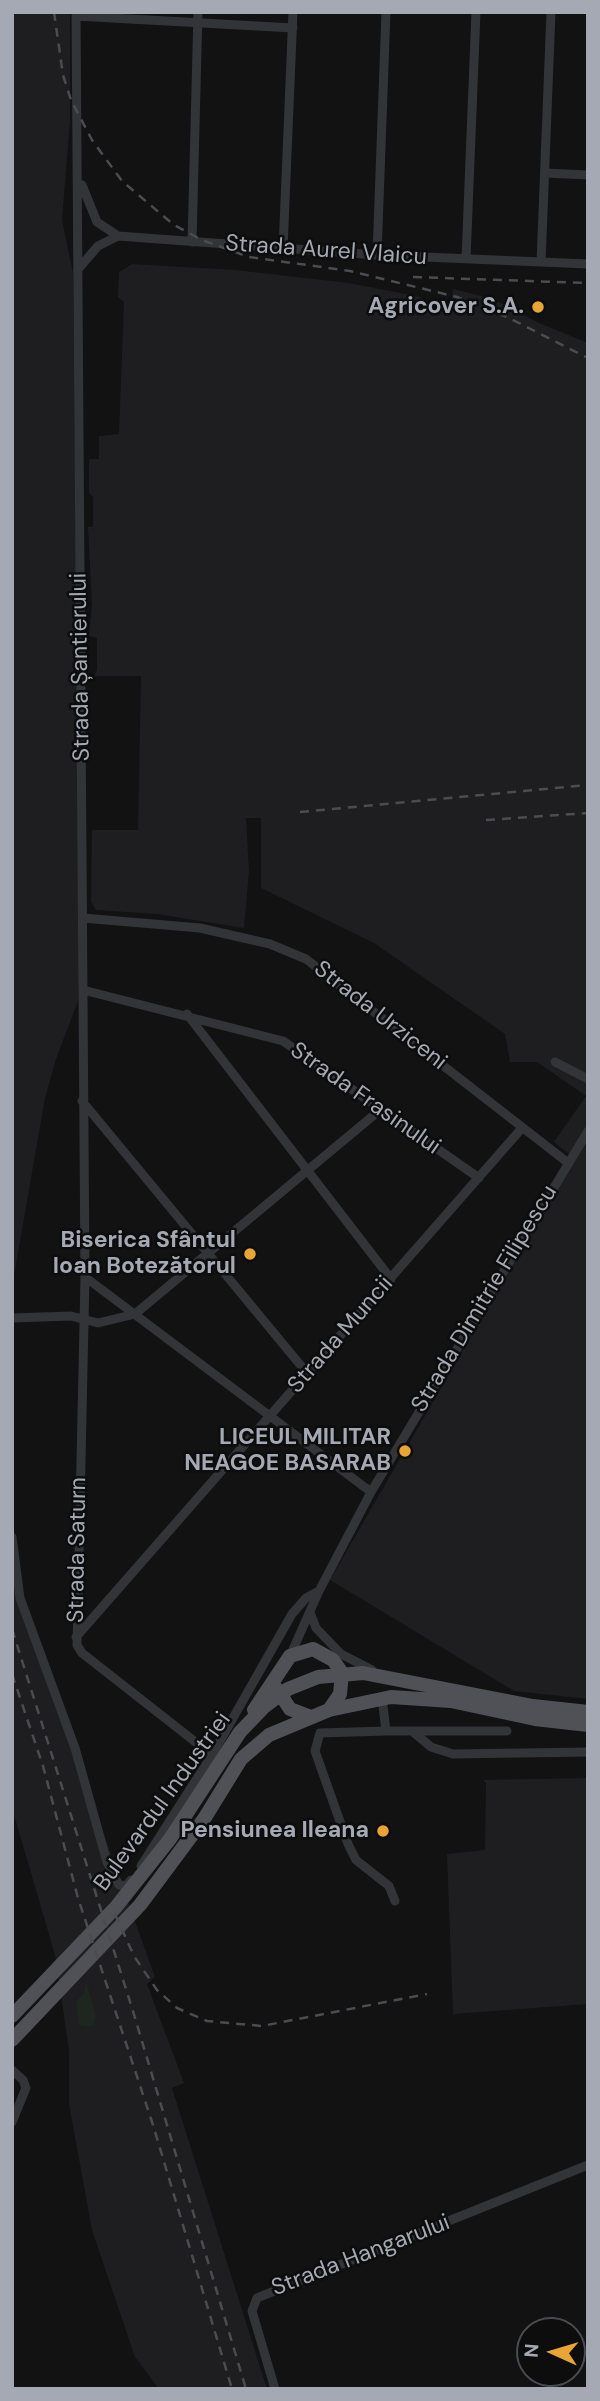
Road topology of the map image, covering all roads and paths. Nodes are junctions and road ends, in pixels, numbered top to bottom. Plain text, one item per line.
1 (198, 12) edge
2 (293, 12) edge
3 (386, 12) edge
4 (476, 12) edge
5 (551, 12) edge
6 (76, 14) edge
7 (197, 23) junction
8 (293, 28) junction
9 (545, 173) junction
10 (79, 175) junction
11 (588, 175) edge
12 (118, 236) junction
13 (191, 242) junction
14 (283, 249) junction
15 (376, 255) junction
16 (466, 259) junction
17 (541, 262) junction
18 (588, 264) edge
19 (78, 269) junction
20 (83, 918) junction
21 (83, 990) junction
22 (187, 1014) junction
23 (555, 1062) dead end
24 (588, 1079) edge
25 (82, 1101) junction
26 (380, 1110) junction
27 (522, 1128) junction
28 (588, 1131) edge
29 (567, 1162) junction
30 (307, 1170) junction
31 (479, 1178) junction
32 (210, 1253) junction
33 (85, 1277) junction
34 (391, 1279) junction
35 (135, 1314) junction
36 (12, 1318) edge
37 (84, 1322) junction
38 (307, 1373) junction
39 (271, 1417) junction
40 (370, 1492) junction
41 (12, 1536) edge
42 (319, 1591) junction
43 (310, 1612) junction
44 (76, 1637) junction
45 (324, 1637) junction
46 (290, 1656) junction
47 (334, 1660) junction
48 (277, 1674) junction
49 (342, 1674) junction
50 (383, 1675) junction
51 (279, 1695) junction
52 (382, 1698) junction
53 (328, 1710) junction
54 (588, 1712) edge
55 (311, 1717) junction
56 (588, 1725) edge
57 (386, 1731) junction
58 (412, 1731) junction
59 (507, 1731) dead end
60 (240, 1732) junction
61 (588, 1752) edge
62 (212, 1755) junction
63 (395, 1901) dead end
64 (12, 2016) edge
65 (12, 2040) edge
66 (12, 2070) edge
67 (12, 2122) edge
68 (588, 2165) edge
69 (275, 2389) edge

1 - 7 street
2 - 8 street
3 - 15 street
4 - 16 street
5 - 9 street
6 - 7 street
6 - 10 street, Strada Șantierului
7 - 8 street
7 - 13 street
8 - 14 street
9 - 11 street
9 - 17 street
10 - 12 street
10 - 19 street, Strada Șantierului
12 - 13 street, Strada Aurel Vlaicu
12 - 19 street
13 - 14 street, Strada Aurel Vlaicu
14 - 15 street, Strada Aurel Vlaicu
15 - 16 street, Strada Aurel Vlaicu
16 - 17 street, Strada Aurel Vlaicu
17 - 18 street, Strada Aurel Vlaicu
19 - 20 street, Strada Șantierului
20 - 21 street, Strada Șantierului
20 - 27 street, Strada Urziceni
21 - 22 street, Strada Frasinului
21 - 25 street, Strada Șantierului
22 - 26 street, Strada Frasinului
22 - 30 street
23 - 24 street
25 - 32 street
25 - 33 street, Strada Șantierului
26 - 30 street
26 - 31 street, Strada Frasinului
27 - 29 street, Strada Urziceni
27 - 31 street, Strada Muncii
28 - 29 street, Strada Dimitrie Filipescu
29 - 40 street, Strada Dimitrie Filipescu
30 - 32 street
30 - 34 street
31 - 34 street, Strada Muncii
32 - 35 street
32 - 38 street
33 - 35 street
33 - 37 street, Strada Șantierului
34 - 38 street, Strada Muncii
35 - 37 street
35 - 39 street
36 - 37 street
37 - 44 street, Strada Saturn
38 - 39 street, Strada Muncii
39 - 40 street
39 - 44 street, Strada Muncii
40 - 42 street, Strada Dimitrie Filipescu
41 - 62 street, Strada Dimitrie Filipescu
42 - 43 street
42 - 62 street, Strada Dimitrie Filipescu
43 - 45 street
43 - 46 street
44 - 62 street, Strada Saturn
45 - 47 street
45 - 50 street
46 - 47 main road
46 - 48 main road
47 - 49 main road
48 - 51 main road
48 - 60 main road
49 - 50 main road, Bulevardul Industriei
49 - 51 main road, Bulevardul Industriei
49 - 53 main road
50 - 54 main road, Bulevardul Industriei
51 - 55 main road
51 - 60 main road, Bulevardul Industriei
52 - 53 main road, Bulevardul Industriei
52 - 56 main road, Bulevardul Industriei
52 - 57 street
53 - 55 main road, Bulevardul Industriei
55 - 65 main road, Bulevardul Industriei
57 - 58 street
57 - 63 street
58 - 59 street
58 - 61 street
60 - 64 main road, Bulevardul Industriei
66 - 67 street
68 - 69 street, Strada Hangarului

